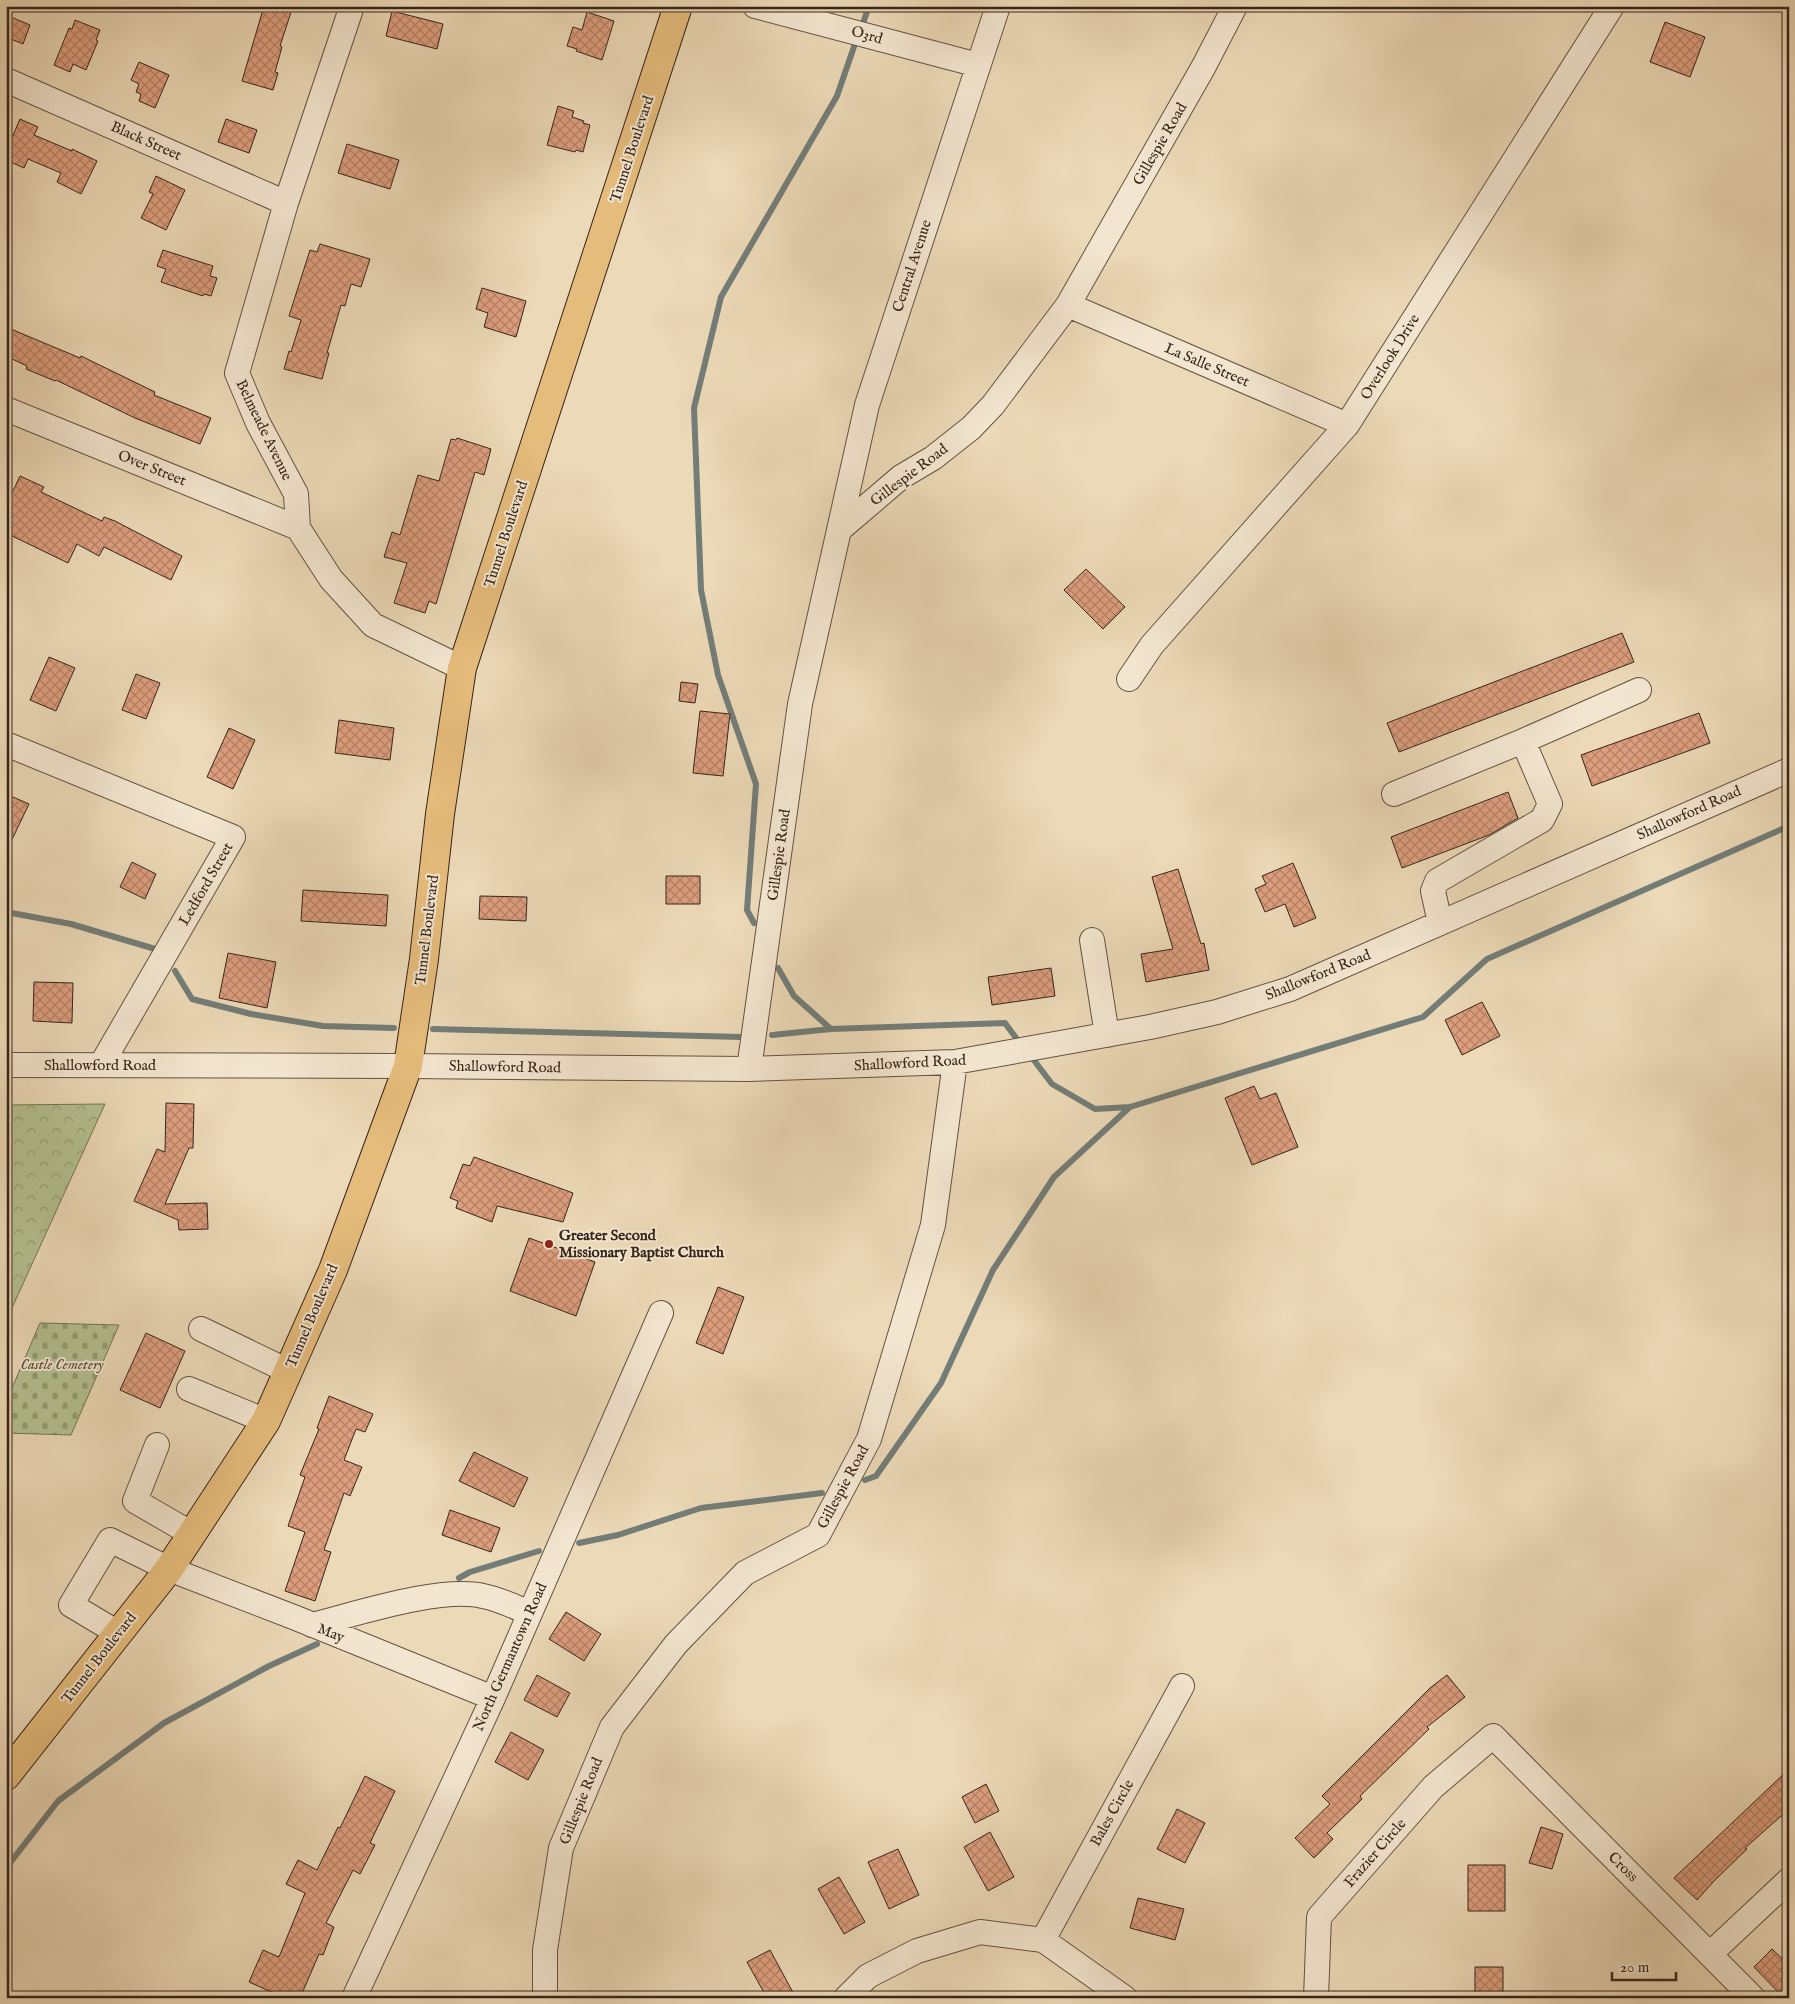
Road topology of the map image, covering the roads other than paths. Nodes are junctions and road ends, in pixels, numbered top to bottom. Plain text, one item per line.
1 (352, 6) edge
2 (678, 6) edge
3 (755, 6) edge
4 (998, 6) edge
5 (1235, 6) edge
6 (1612, 6) edge
7 (978, 65) junction
8 (6, 80) edge
9 (286, 203) junction
10 (1068, 305) junction
11 (6, 409) edge
12 (1347, 425) junction
13 (298, 528) junction
14 (839, 530) junction
15 (462, 668) junction
16 (1129, 679) dead end
17 (1639, 690) dead end
18 (1523, 742) junction
19 (6, 744) edge
20 (1789, 770) edge
21 (1394, 794) dead end
22 (1440, 923) junction
23 (1092, 940) dead end
24 (1108, 1035) junction
25 (955, 1062) junction
26 (6, 1065) edge
27 (101, 1065) junction
28 (408, 1066) junction
29 (749, 1070) junction
30 (661, 1313) dead end
31 (201, 1329) dead end
32 (288, 1371) junction
33 (188, 1389) dead end
34 (266, 1421) junction
35 (157, 1445) dead end
36 (192, 1534) junction
37 (169, 1569) junction
38 (530, 1613) junction
39 (312, 1625) junction
40 (118, 1633) junction
41 (1182, 1686) dead end
42 (493, 1698) junction
43 (1493, 1736) joint
44 (6, 1776) edge
45 (1789, 1880) edge
46 (1043, 1940) junction
47 (1710, 1954) junction
48 (354, 1998) edge
49 (545, 1998) edge
50 (846, 1998) edge
51 (1125, 1998) edge
52 (1316, 1998) edge
53 (1753, 1998) edge

1 - 9 street, Belmeade Avenue
2 - 15 main road, Tunnel Boulevard
3 - 7 street, O3rd
4 - 7 street, Central Avenue
5 - 10 street, Gillespie Road
6 - 12 street, Overlook Drive
7 - 14 street, Central Avenue
8 - 9 street, Black Street
9 - 13 street, Belmeade Avenue
10 - 12 street, La Salle Street
10 - 14 street, Gillespie Road
11 - 13 street, Over Street
12 - 16 street, Overlook Drive
13 - 15 street
14 - 29 street, Gillespie Road
15 - 28 main road, Tunnel Boulevard
17 - 18 street
18 - 21 street
18 - 22 street
19 - 27 street, Ledford Street
20 - 22 street, Shallowford Road
22 - 24 street, Shallowford Road
23 - 24 street
24 - 25 street, Shallowford Road
25 - 29 street, Shallowford Road
25 - 49 street, Gillespie Road
26 - 27 street, Shallowford Road
27 - 28 street, Shallowford Road
28 - 29 street, Shallowford Road
28 - 32 main road, Tunnel Boulevard
30 - 38 street, North Germantown Road
31 - 32 street
32 - 34 main road, Tunnel Boulevard
33 - 34 street
34 - 36 main road, Tunnel Boulevard
35 - 36 street
36 - 37 main road, Tunnel Boulevard
37 - 39 street, May
37 - 40 main road, Tunnel Boulevard
37 - 40 street, May
38 - 39 street
38 - 42 street, North Germantown Road
39 - 42 street, May
40 - 44 main road, Tunnel Boulevard
41 - 46 street, Bales Circle
42 - 48 street, North Germantown Road
43 - 47 street, Cross
43 - 52 street, Frazier Circle
45 - 47 street
46 - 50 street
46 - 51 street
47 - 53 street, Cross

